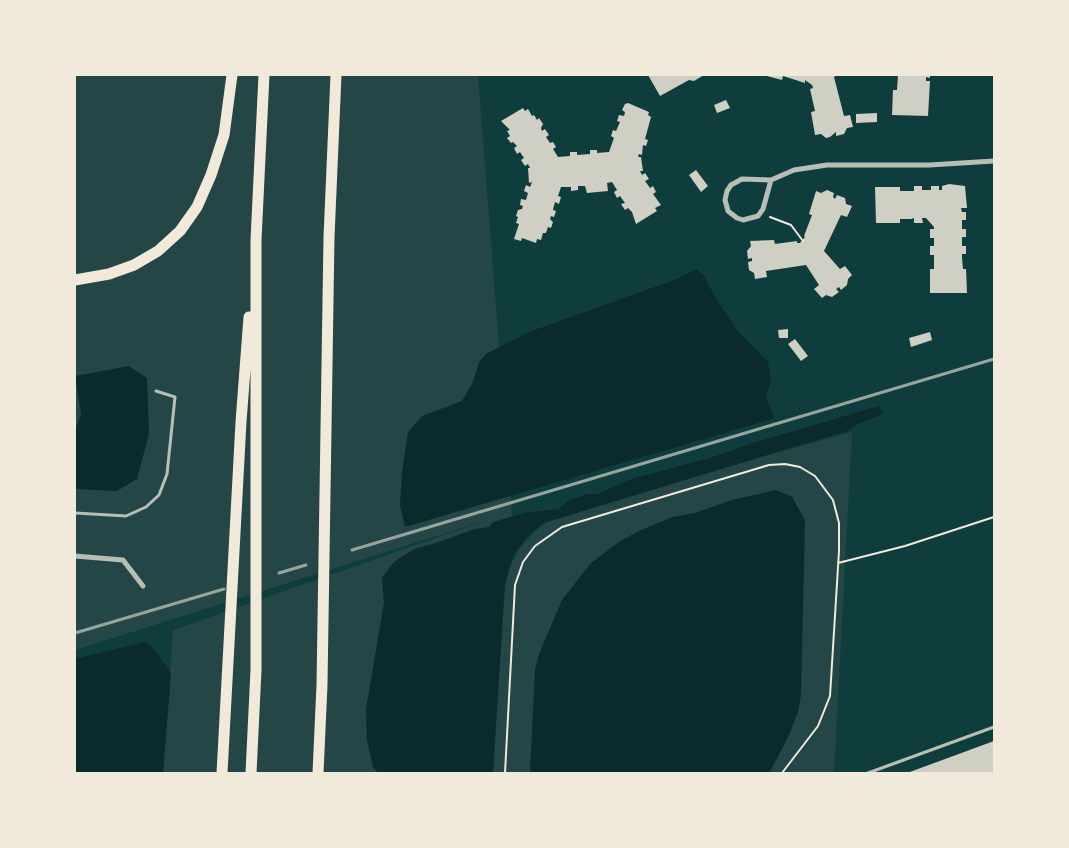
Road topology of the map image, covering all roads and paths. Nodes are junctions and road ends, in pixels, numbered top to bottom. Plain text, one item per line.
1 (232, 75) edge
2 (264, 75) edge
3 (336, 75) edge
4 (994, 161) edge
5 (771, 180) junction
6 (770, 217) dead end
7 (256, 240) junction
8 (803, 241) dead end
9 (75, 280) edge
10 (156, 391) dead end
11 (75, 513) edge
12 (994, 517) edge
13 (75, 556) edge
14 (838, 563) junction
15 (143, 586) dead end
16 (322, 685) junction
17 (994, 727) edge
18 (222, 773) edge
19 (251, 773) edge
20 (318, 773) edge
21 (326, 773) edge
22 (505, 773) edge
23 (782, 773) edge
24 (868, 773) edge

1 - 9 highway
2 - 7 highway
3 - 16 highway
4 - 5 street
5 - 5 street
6 - 8 path
7 - 18 highway
7 - 19 highway
10 - 11 lane
12 - 14 path
13 - 15 street
14 - 22 path
14 - 23 path
16 - 20 highway
16 - 21 highway
17 - 24 lane

